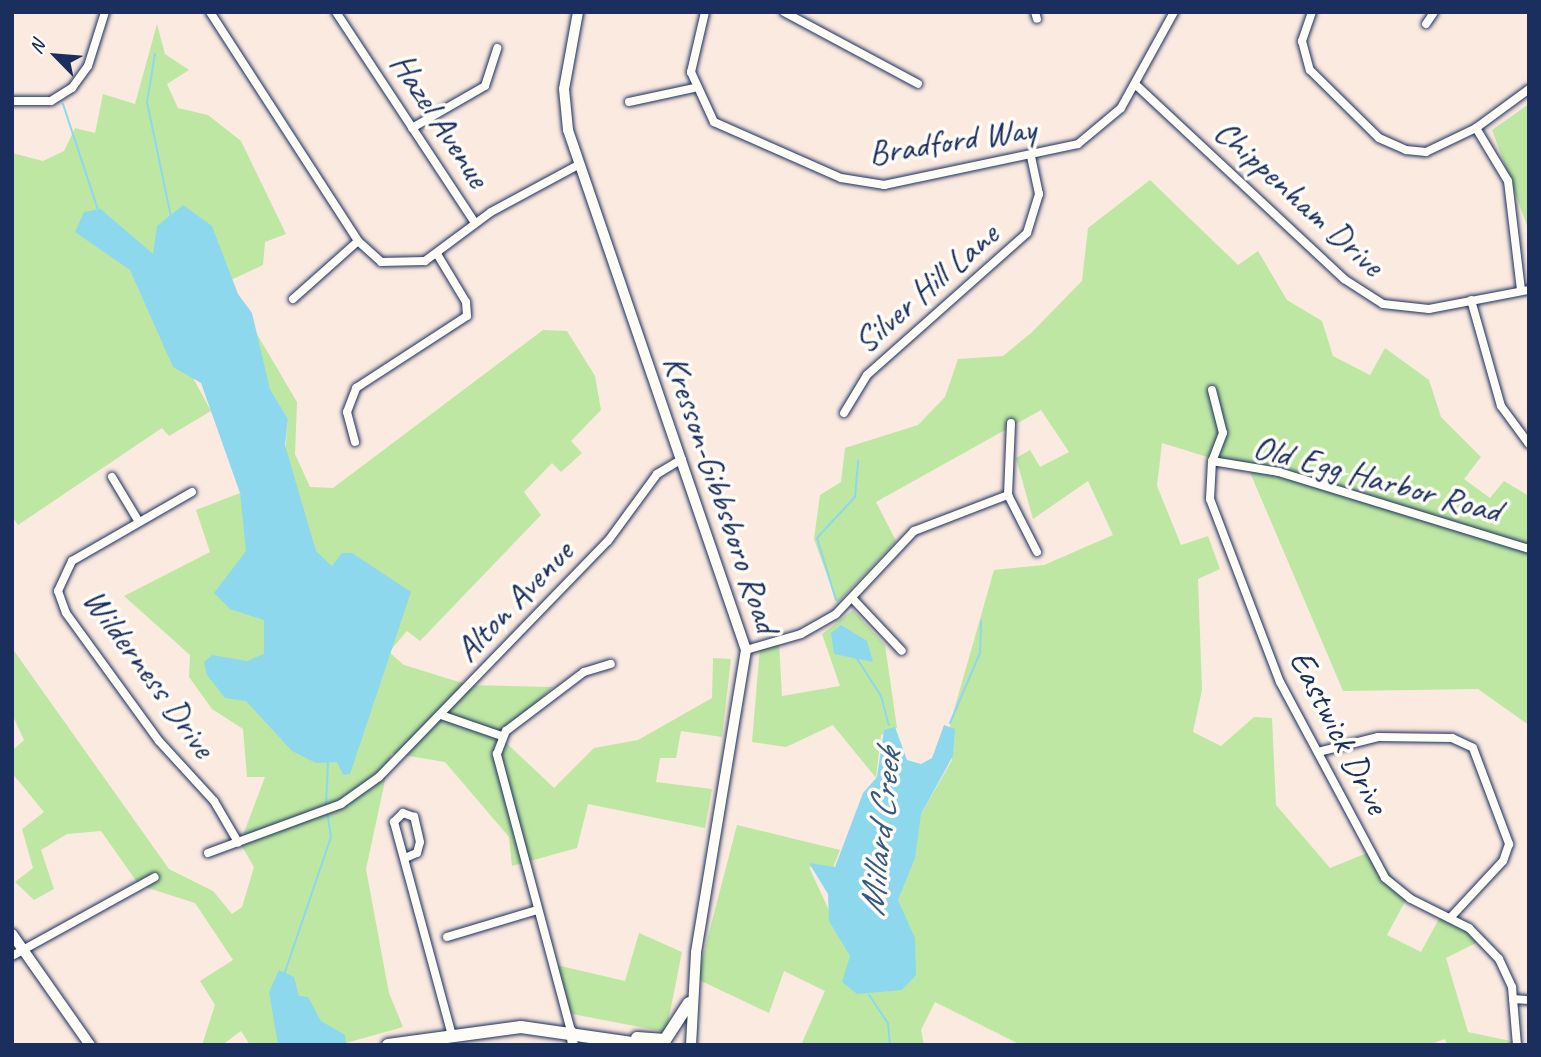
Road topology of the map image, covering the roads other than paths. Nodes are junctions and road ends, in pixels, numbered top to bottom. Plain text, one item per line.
1 (105, 12) edge
2 (336, 12) edge
3 (578, 12) edge
4 (705, 12) edge
5 (784, 12) edge
6 (1174, 12) edge
7 (1312, 12) edge
8 (1434, 12) edge
9 (212, 13) edge
10 (1426, 24) dead end
11 (497, 48) dead end
12 (918, 84) dead end
13 (1135, 84) junction
14 (694, 88) junction
15 (1529, 89) edge
16 (12, 101) edge
17 (628, 102) dead end
18 (412, 128) junction
19 (1476, 128) junction
20 (1031, 157) junction
21 (578, 164) junction
22 (475, 223) junction
23 (358, 241) junction
24 (437, 254) junction
25 (1525, 290) edge
26 (293, 299) dead end
27 (1471, 300) junction
28 (1212, 390) dead end
29 (844, 413) dead end
30 (1011, 423) dead end
31 (355, 442) dead end
32 (1529, 444) edge
33 (682, 459) junction
34 (1212, 461) junction
35 (112, 477) dead end
36 (192, 492) dead end
37 (1008, 495) junction
38 (139, 522) junction
39 (1529, 548) edge
40 (1037, 552) dead end
41 (853, 599) junction
42 (746, 650) junction
43 (902, 651) dead end
44 (611, 664) dead end
45 (441, 715) junction
46 (502, 736) junction
47 (1318, 752) junction
48 (238, 842) junction
49 (208, 853) dead end
50 (405, 858) junction
51 (155, 877) dead end
52 (537, 910) junction
53 (1450, 918) junction
54 (12, 934) edge
55 (447, 937) dead end
56 (23, 950) junction
57 (12, 956) edge
58 (1513, 999) junction
59 (1529, 1000) edge
60 (689, 1003) junction
61 (570, 1031) junction
62 (451, 1032) junction
63 (596, 1033) junction
64 (628, 1039) junction
65 (90, 1045) edge
66 (388, 1045) edge
67 (573, 1045) edge
68 (585, 1045) edge
69 (646, 1045) edge
70 (691, 1045) edge
71 (1517, 1045) edge

1 - 16 street
2 - 18 street, Hazel Avenue
3 - 21 street, Kresson-Gibbsboro Road
4 - 14 street
5 - 12 street
6 - 13 street, Bradford Way
7 - 19 street
8 - 10 street
9 - 23 street
11 - 18 street
13 - 20 street, Bradford Way
13 - 27 street, Chippenham Drive
14 - 17 street
14 - 20 street, Bradford Way
15 - 19 street
18 - 22 street, Hazel Avenue
19 - 25 street
20 - 29 street, Silver Hill Lane
21 - 22 street
21 - 33 street, Kresson-Gibbsboro Road
22 - 24 street
23 - 24 street
23 - 26 street
24 - 31 street
25 - 27 street, Chippenham Drive
27 - 32 street
28 - 34 street, Eastwick Drive
30 - 37 street
33 - 42 street, Kresson-Gibbsboro Road
33 - 45 street, Alton Avenue
34 - 39 street, Old Egg Harbor Road
34 - 47 street, Eastwick Drive
35 - 38 street
36 - 38 street, Wilderness Drive
37 - 40 street
37 - 41 street
38 - 48 street, Wilderness Drive
41 - 42 street
41 - 43 street
42 - 60 street, Kresson-Gibbsboro Road
44 - 46 street
45 - 46 street
45 - 48 street, Alton Avenue
46 - 52 street
47 - 53 street, Eastwick Drive
47 - 53 street
48 - 49 street
50 - 50 street
50 - 62 street
51 - 56 street
52 - 55 street
52 - 61 street
53 - 58 street, Eastwick Drive
54 - 56 main road
56 - 57 street
56 - 65 main road
58 - 59 street
58 - 71 street, Eastwick Drive
60 - 64 main road
60 - 70 street, Kresson-Gibbsboro Road
61 - 62 main road
61 - 63 main road
61 - 67 street
62 - 66 main road
63 - 64 main road
63 - 68 street
64 - 69 main road

